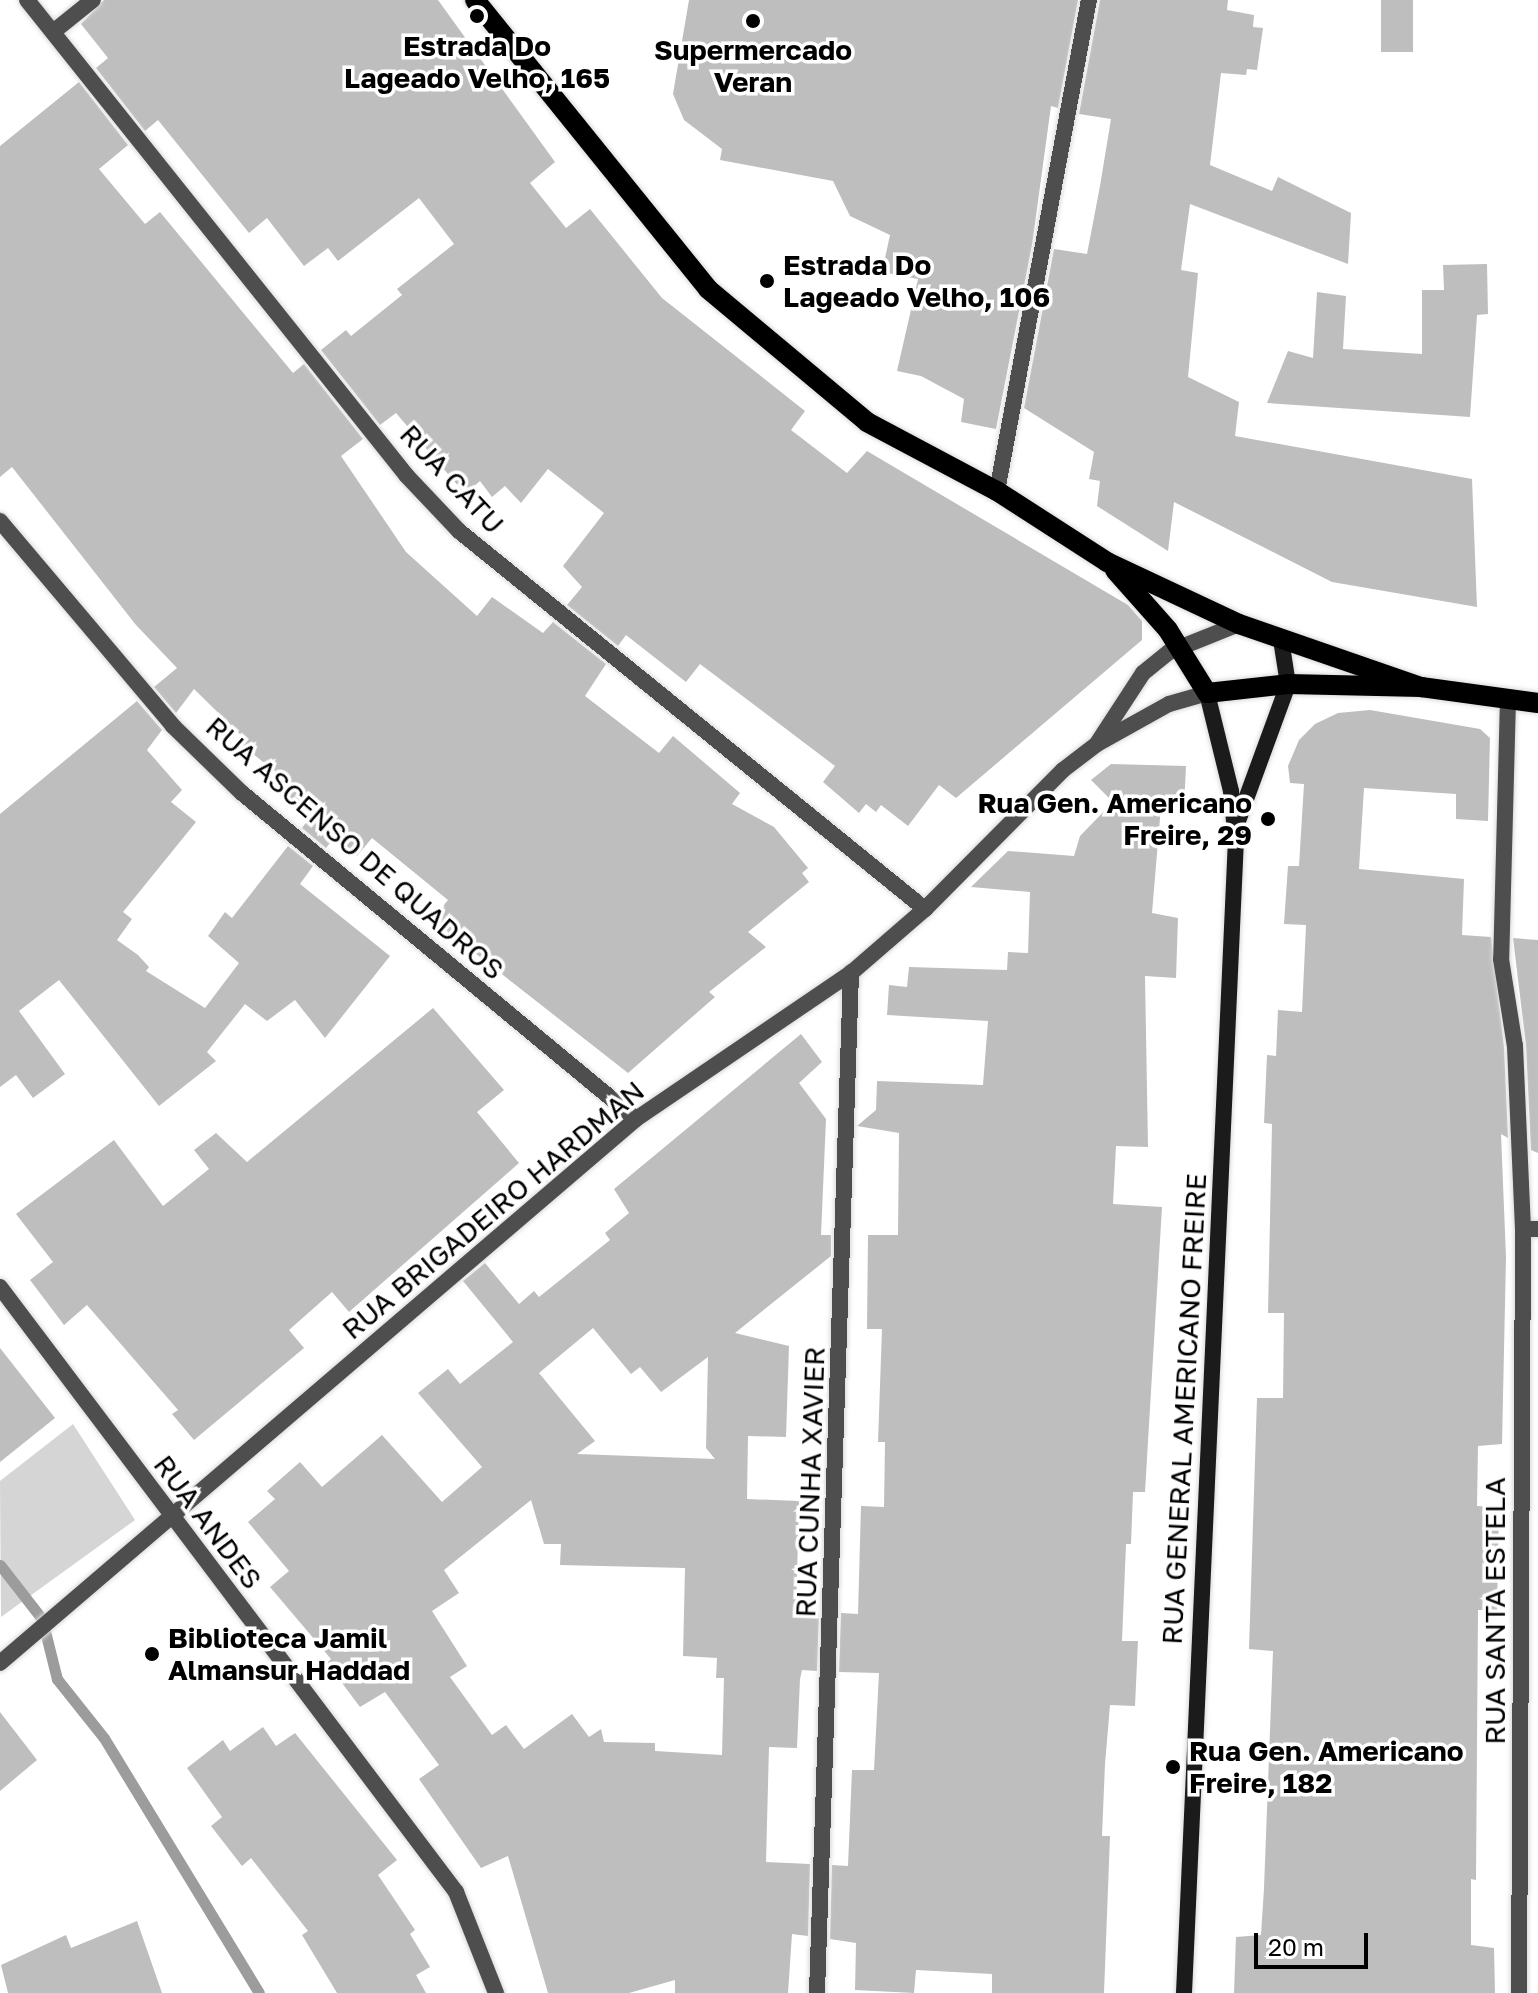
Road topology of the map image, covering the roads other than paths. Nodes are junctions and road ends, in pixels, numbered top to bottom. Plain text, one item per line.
1 (27, 0) edge
2 (93, 0) edge
3 (475, 0) edge
4 (1089, 0) edge
5 (53, 32) junction
6 (997, 491) junction
7 (0, 521) edge
8 (1107, 562) junction
9 (1239, 624) junction
10 (1281, 640) junction
11 (1180, 647) junction
12 (1288, 684) junction
13 (1421, 687) junction
14 (1207, 693) junction
15 (1508, 699) junction
16 (1538, 703) edge
17 (1097, 744) junction
18 (1237, 827) junction
19 (925, 909) junction
20 (851, 973) junction
21 (636, 1119) junction
22 (1531, 1229) edge
23 (0, 1287) edge
24 (171, 1516) junction
25 (0, 1663) edge
26 (496, 1993) edge
27 (817, 1993) edge
28 (1184, 1993) edge
29 (1519, 1993) edge

1 - 5 street, RUA CATU
2 - 5 street
3 - 6 main road
4 - 6 street
5 - 19 street, RUA CATU
6 - 8 main road
7 - 21 street, RUA ASCENSO DE QUADROS
8 - 9 main road
8 - 11 main road
9 - 10 main road
9 - 11 street, RUA BRIGADEIRO HARDMAN
10 - 12 main road, RUA GENERAL AMERICANO FREIRE
10 - 13 main road
11 - 14 main road
11 - 17 street, RUA BRIGADEIRO HARDMAN
12 - 13 main road
12 - 14 main road
12 - 18 main road, RUA GENERAL AMERICANO FREIRE
13 - 15 main road
14 - 17 street, RUA BRIGADEIRO HARDMAN
14 - 18 main road, RUA GENERAL AMERICANO FREIRE
15 - 16 main road
15 - 22 street, RUA SANTA ESTELA
17 - 19 street, RUA BRIGADEIRO HARDMAN
18 - 28 main road, RUA GENERAL AMERICANO FREIRE
19 - 20 street, RUA BRIGADEIRO HARDMAN
20 - 21 street, RUA BRIGADEIRO HARDMAN
20 - 27 street, RUA CUNHA XAVIER
21 - 24 street, RUA BRIGADEIRO HARDMAN
22 - 29 street, RUA SANTA ESTELA
23 - 24 street, RUA ANDES
24 - 25 street, RUA BRIGADEIRO HARDMAN
24 - 26 street, RUA ANDES

